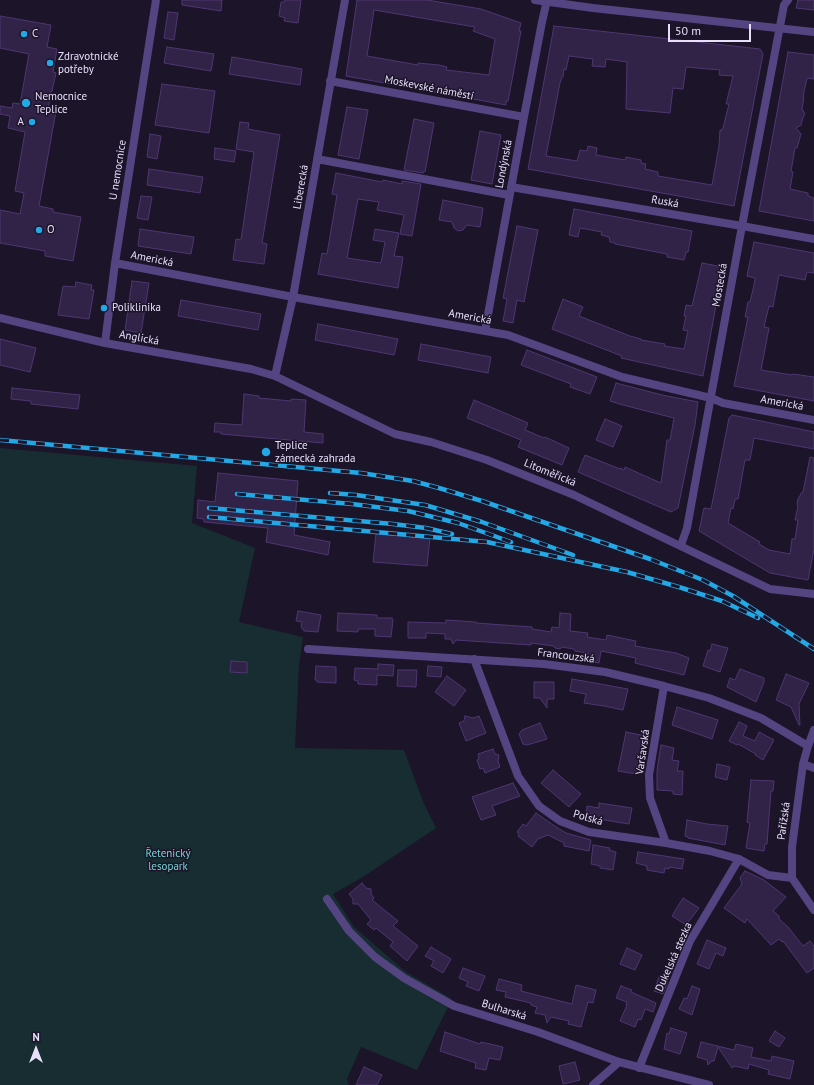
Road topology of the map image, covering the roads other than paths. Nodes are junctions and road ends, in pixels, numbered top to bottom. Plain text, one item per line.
1 (156, 0) edge
2 (345, 0) edge
3 (535, 0) edge
4 (788, 0) edge
5 (547, 1) edge
6 (781, 29) junction
7 (814, 32) edge
8 (330, 81) junction
9 (524, 117) junction
10 (317, 159) junction
11 (510, 191) junction
12 (742, 226) junction
13 (814, 239) edge
14 (115, 263) junction
15 (293, 297) junction
16 (0, 318) edge
17 (485, 331) junction
18 (105, 343) junction
19 (275, 376) junction
20 (711, 398) junction
21 (814, 420) edge
22 (681, 545) junction
23 (814, 594) edge
24 (308, 649) dead end
25 (474, 659) junction
26 (664, 686) junction
27 (814, 730) edge
28 (808, 746) junction
29 (803, 764) junction
30 (814, 768) edge
31 (666, 843) junction
32 (739, 859) junction
33 (792, 878) junction
34 (327, 899) dead end
35 (814, 910) edge
36 (619, 1062) junction
37 (639, 1068) junction
38 (594, 1085) edge
39 (708, 1085) edge

1 - 14 street, U nemocnice
2 - 8 street, Liberecká
3 - 5 street
4 - 6 street, Mostecká
5 - 6 street
5 - 9 street, Londýnská
6 - 7 street
6 - 12 street, Mostecká
8 - 9 street, Moskevské náměstí
8 - 10 street, Liberecká
9 - 11 street, Londýnská
10 - 11 street
10 - 15 street, Liberecká
11 - 12 street, Ruská
11 - 17 street, Londýnská
12 - 13 street, Ruská
12 - 20 street, Mostecká
14 - 15 street, Americká
14 - 18 street, U nemocnice
15 - 17 street, Americká
15 - 19 street, Liberecká
16 - 18 street, Anglická
17 - 20 street, Americká
18 - 19 street, Anglická
19 - 22 street, Litoměřická
20 - 21 street, Americká
20 - 22 street, Mostecká
22 - 23 street, Litoměřická
24 - 25 street, Francouzská
25 - 26 street, Francouzská
25 - 31 street, Polská
26 - 28 street, Francouzská
26 - 31 street, Varšavská
27 - 28 street, Pařížská
28 - 29 street, Pařížská
29 - 30 street
29 - 33 street, Pařížská
31 - 32 street, Polská
32 - 33 street, Polská
32 - 37 street, Dukelská stezka
33 - 35 street
34 - 36 street, Bulharská
36 - 37 street, Bulharská
36 - 38 street
37 - 39 street, Bulharská

